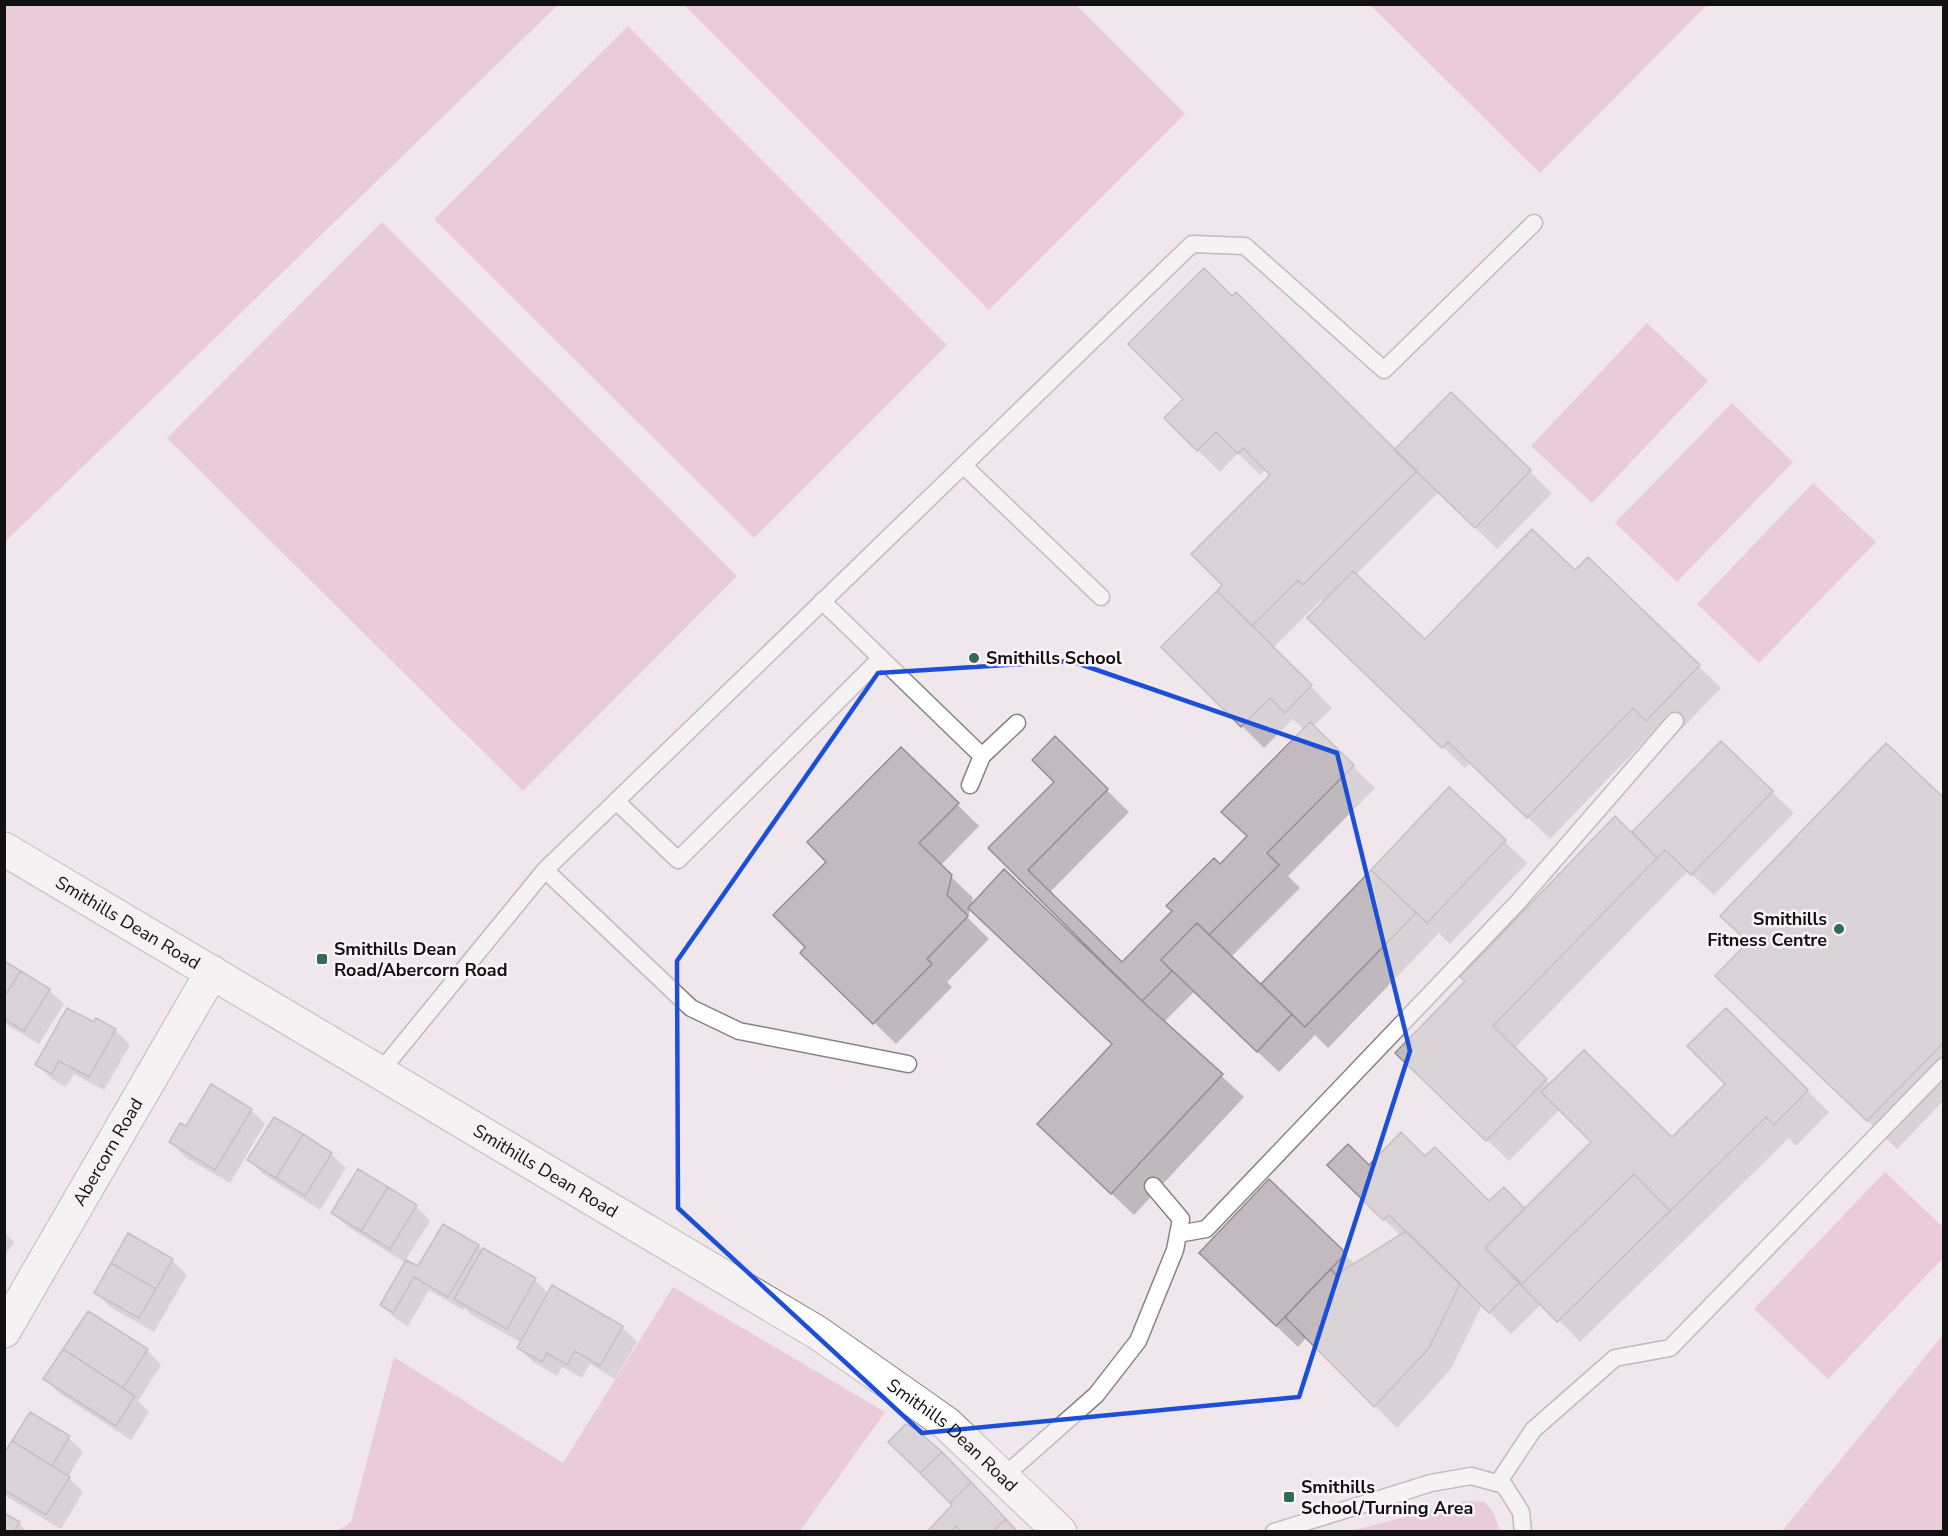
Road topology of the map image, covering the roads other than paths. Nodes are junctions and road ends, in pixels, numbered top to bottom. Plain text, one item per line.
1 (1534, 223) dead end
2 (963, 465) junction
3 (1101, 597) dead end
4 (822, 601) junction
5 (880, 658) junction
6 (1675, 722) dead end
7 (1017, 723) dead end
8 (982, 756) junction
9 (970, 785) dead end
10 (616, 801) junction
11 (4, 849) edge
12 (545, 870) junction
13 (212, 972) junction
14 (908, 1064) dead end
15 (1944, 1066) edge
16 (380, 1072) junction
17 (1153, 1186) dead end
18 (1178, 1234) junction
19 (4, 1331) edge
20 (1003, 1478) junction
21 (1497, 1483) junction
22 (1060, 1532) edge
23 (1274, 1532) edge
24 (1523, 1532) edge

1 - 2 lane
2 - 3 lane
2 - 4 lane
4 - 5 lane
4 - 10 lane
5 - 8 lane
5 - 10 lane
6 - 18 lane
7 - 8 lane
8 - 9 lane
10 - 12 lane
11 - 13 street, Smithills Dean Road
12 - 14 lane
12 - 16 lane
13 - 16 street, Smithills Dean Road
13 - 19 street, Abercorn Road
15 - 21 lane
16 - 20 street, Smithills Dean Road
17 - 18 lane
18 - 20 lane
20 - 22 street, Smithills Dean Road
21 - 23 lane
21 - 24 lane

